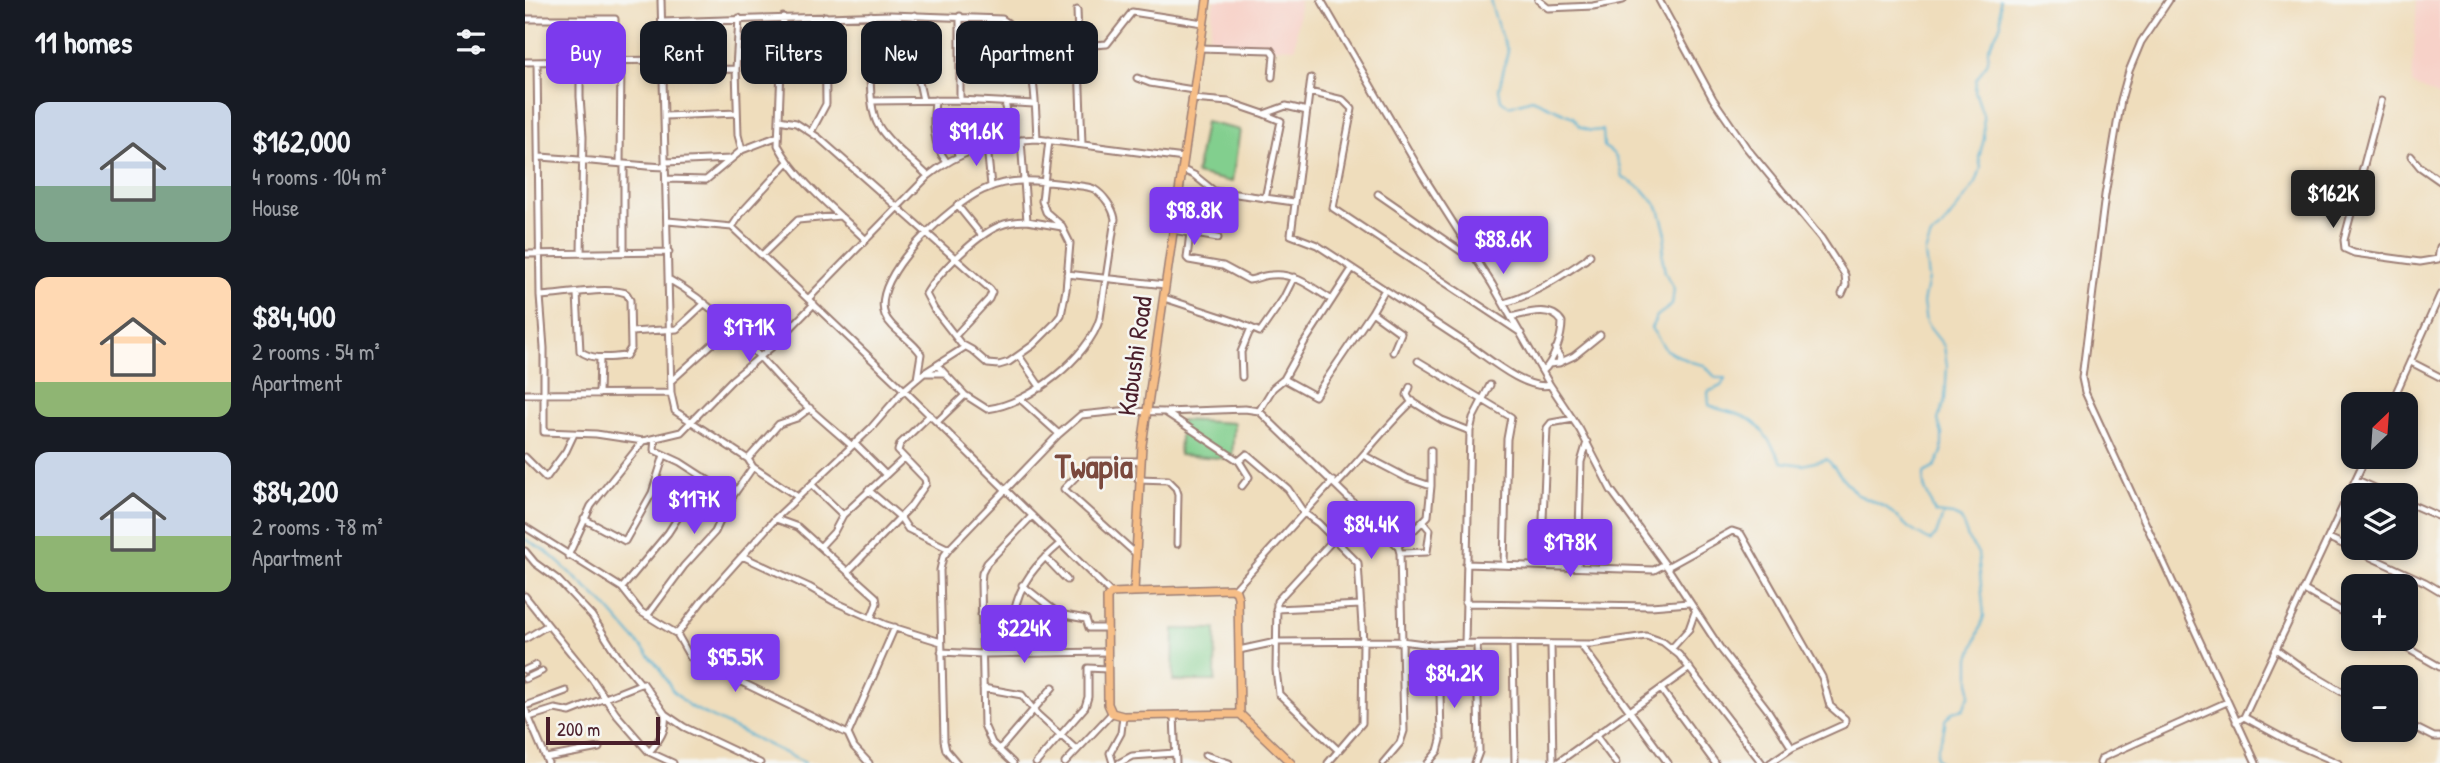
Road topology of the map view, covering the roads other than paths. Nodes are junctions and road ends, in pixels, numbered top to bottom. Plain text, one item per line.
1 (661, 0) edge
2 (1207, 0) edge
3 (1321, 0) edge
4 (1538, 0) edge
5 (1623, 0) edge
6 (1659, 0) edge
7 (2169, 0) edge
8 (1077, 10) dead end
9 (871, 15) junction
10 (915, 15) junction
11 (825, 16) junction
12 (960, 16) junction
13 (783, 17) junction
14 (739, 18) junction
15 (525, 19) edge
16 (615, 21) edge
17 (662, 21) edge
18 (681, 21) edge
19 (1078, 21) edge
20 (1203, 23) junction
21 (1098, 45) edge
22 (1199, 48) junction
23 (525, 62) edge
24 (537, 62) junction
25 (546, 62) edge
26 (727, 69) edge
27 (736, 69) junction
28 (1272, 77) dead end
29 (1136, 78) dead end
30 (1311, 78) dead end
31 (579, 84) edge
32 (619, 84) edge
33 (664, 84) edge
34 (1080, 84) edge
35 (1193, 90) junction
36 (1309, 92) junction
37 (1192, 99) junction
38 (923, 100) junction
39 (935, 100) junction
40 (960, 100) junction
41 (872, 101) junction
42 (2381, 101) dead end
43 (1005, 102) junction
44 (1034, 104) junction
45 (1307, 111) junction
46 (737, 113) junction
47 (1263, 114) junction
48 (665, 116) junction
49 (779, 120) junction
50 (811, 132) junction
51 (776, 137) junction
52 (1021, 139) junction
53 (1037, 139) junction
54 (1049, 140) junction
55 (1013, 141) junction
56 (1082, 144) junction
57 (988, 145) junction
58 (741, 150) junction
59 (958, 155) junction
60 (2411, 156) dead end
61 (539, 157) junction
62 (1184, 158) junction
63 (583, 159) junction
64 (730, 159) junction
65 (788, 162) junction
66 (946, 162) junction
67 (622, 164) junction
68 (666, 164) junction
69 (1182, 170) junction
70 (928, 176) junction
71 (667, 180) junction
72 (1023, 180) junction
73 (1044, 181) junction
74 (2440, 181) edge
75 (991, 186) junction
76 (1377, 194) dead end
77 (1265, 199) junction
78 (1294, 202) junction
79 (957, 205) junction
80 (897, 206) junction
81 (840, 216) junction
82 (668, 221) junction
83 (1027, 221) junction
84 (1062, 226) junction
85 (732, 227) junction
86 (1173, 230) junction
87 (927, 233) junction
88 (1190, 233) junction
89 (982, 236) junction
90 (1218, 237) dead end
91 (865, 239) junction
92 (2440, 247) edge
93 (624, 252) junction
94 (669, 252) junction
95 (581, 253) junction
96 (525, 254) edge
97 (540, 254) junction
98 (762, 255) junction
99 (1590, 255) dead end
100 (1475, 256) junction
101 (957, 259) junction
102 (1352, 269) junction
103 (1067, 274) junction
104 (1294, 277) junction
105 (1105, 279) junction
106 (670, 280) junction
107 (1165, 285) junction
108 (1384, 291) junction
109 (577, 294) junction
110 (1842, 294) dead end
111 (2440, 295) edge
112 (540, 296) junction
113 (809, 298) junction
114 (1164, 298) junction
115 (1332, 300) junction
116 (705, 303) junction
117 (1503, 303) junction
118 (814, 304) junction
119 (1372, 312) junction
120 (1511, 317) junction
121 (730, 328) junction
122 (1251, 328) junction
123 (671, 331) junction
124 (631, 332) junction
125 (1521, 333) junction
126 (1600, 335) dead end
127 (957, 338) junction
128 (965, 347) junction
129 (1555, 349) junction
130 (1393, 352) dead end
131 (955, 355) junction
132 (760, 356) junction
133 (1019, 356) junction
134 (600, 358) junction
135 (1418, 361) dead end
136 (2411, 362) junction
137 (1559, 363) junction
138 (937, 365) junction
139 (1549, 365) junction
140 (1543, 371) junction
141 (924, 373) junction
142 (943, 373) junction
143 (1242, 377) dead end
144 (2440, 377) edge
145 (917, 379) junction
146 (1284, 379) junction
147 (671, 381) junction
148 (1490, 385) dead end
149 (1550, 385) junction
150 (1411, 387) dead end
151 (1041, 388) junction
152 (904, 390) junction
153 (2397, 392) edge
154 (671, 393) junction
155 (525, 394) edge
156 (543, 394) junction
157 (599, 394) junction
158 (965, 395) junction
159 (1020, 399) junction
160 (1413, 401) junction
161 (1482, 401) junction
162 (810, 408) junction
163 (1259, 411) junction
164 (1147, 412) junction
165 (1165, 412) junction
166 (930, 415) junction
167 (1573, 419) junction
168 (692, 422) junction
169 (937, 422) junction
170 (1470, 431) junction
171 (574, 434) junction
172 (1059, 434) junction
173 (655, 438) junction
174 (642, 441) junction
175 (1587, 442) junction
176 (853, 444) junction
177 (1431, 450) dead end
178 (664, 455) junction
179 (1365, 456) junction
180 (525, 457) edge
181 (748, 459) junction
182 (904, 459) junction
183 (1140, 461) junction
184 (1239, 461) junction
185 (753, 467) junction
186 (2361, 469) edge
187 (886, 475) junction
188 (704, 477) junction
189 (1139, 479) junction
190 (2357, 480) junction
191 (1335, 483) junction
192 (2364, 483) edge
193 (812, 485) junction
194 (1242, 486) dead end
195 (1431, 486) junction
196 (868, 490) junction
197 (1005, 491) junction
198 (798, 497) junction
199 (732, 498) junction
200 (2418, 507) edge
201 (1304, 513) junction
202 (843, 515) junction
203 (1032, 516) junction
204 (900, 517) junction
205 (2440, 517) edge
206 (776, 518) junction
207 (584, 519) junction
208 (1424, 523) junction
209 (525, 527) edge
210 (2329, 538) junction
211 (1334, 539) junction
212 (1061, 543) junction
213 (1177, 544) dead end
214 (1398, 545) junction
215 (821, 546) junction
216 (949, 549) junction
217 (525, 551) edge
218 (1135, 553) junction
219 (1400, 553) junction
220 (569, 556) junction
221 (742, 556) junction
222 (1045, 557) junction
223 (1466, 564) junction
224 (1504, 565) junction
225 (1541, 565) junction
226 (1666, 565) junction
227 (1578, 566) junction
228 (848, 571) junction
229 (1067, 580) dead end
230 (1022, 585) junction
231 (622, 588) junction
232 (1234, 590) junction
233 (2304, 590) junction
234 (2440, 591) edge
235 (1134, 592) junction
236 (1111, 593) junction
237 (525, 596) edge
238 (1465, 603) junction
239 (1689, 603) junction
240 (1361, 605) junction
241 (1276, 609) junction
242 (1695, 611) junction
243 (2341, 611) edge
244 (1014, 614) junction
245 (1059, 614) junction
246 (647, 615) junction
247 (981, 615) junction
248 (871, 618) junction
249 (548, 625) junction
250 (895, 627) junction
251 (1107, 628) junction
252 (677, 634) junction
253 (525, 639) edge
254 (1401, 641) junction
255 (941, 642) junction
256 (1276, 642) junction
257 (1363, 642) junction
258 (1465, 643) junction
259 (1477, 643) junction
260 (1513, 644) junction
261 (1439, 645) junction
262 (1551, 645) junction
263 (1581, 645) junction
264 (1672, 648) junction
265 (2276, 649) junction
266 (1239, 650) junction
267 (2412, 651) edge
268 (941, 652) junction
269 (1107, 652) junction
270 (982, 654) junction
271 (536, 665) dead end
272 (2440, 667) edge
273 (1690, 668) junction
274 (1107, 669) junction
275 (525, 670) edge
276 (542, 671) dead end
277 (525, 679) edge
278 (641, 684) junction
279 (1053, 687) dead end
280 (983, 688) junction
281 (1661, 689) junction
282 (566, 691) dead end
283 (2341, 691) edge
284 (605, 697) junction
285 (2227, 702) junction
286 (525, 708) edge
287 (1034, 710) junction
288 (1631, 711) junction
289 (1112, 713) junction
290 (664, 714) junction
291 (1240, 714) junction
292 (1174, 715) junction
293 (1123, 716) junction
294 (2244, 717) junction
295 (529, 718) junction
296 (2236, 722) junction
297 (2418, 729) edge
298 (848, 734) junction
299 (1061, 736) junction
300 (1596, 736) junction
301 (2440, 737) edge
302 (599, 748) dead end
303 (1791, 748) junction
304 (999, 750) junction
305 (1077, 750) junction
306 (1338, 750) junction
307 (649, 752) junction
308 (1175, 753) junction
309 (1205, 755) dead end
310 (1565, 757) junction
311 (547, 761) edge
312 (673, 763) edge
313 (760, 763) edge
314 (869, 763) edge
315 (957, 763) edge
316 (1013, 763) edge
317 (1036, 763) edge
318 (1065, 763) edge
319 (1112, 763) edge
320 (1119, 763) edge
321 (1176, 763) edge
322 (1229, 763) edge
323 (1291, 763) edge
324 (1328, 763) edge
325 (1383, 763) edge
326 (1429, 763) edge
327 (1475, 763) edge
328 (1515, 763) edge
329 (1555, 763) edge
330 (1569, 763) edge
331 (1616, 763) edge
332 (1668, 763) edge
333 (1715, 763) edge
334 (1762, 763) edge
335 (1770, 763) edge
336 (2100, 763) edge
337 (2256, 763) edge
338 (2337, 763) edge

1 - 17 street
2 - 20 main road, Kabushi Road
3 - 100 street
4 - 5 street
6 - 110 street
7 - 285 street
8 - 19 street
9 - 10 street
9 - 11 street
9 - 41 street
10 - 12 street
10 - 38 street
11 - 13 street
11 - 50 street
12 - 40 street
12 - 44 street
13 - 14 street
13 - 49 street
14 - 18 street
14 - 27 street
15 - 16 street
20 - 21 street
20 - 22 main road, Kabushi Road
22 - 28 street
22 - 35 main road, Kabushi Road
23 - 24 street
24 - 25 street
24 - 61 street
26 - 27 street
27 - 46 street
29 - 35 street
30 - 36 street
31 - 63 street
32 - 67 street
33 - 48 street
34 - 56 street
35 - 37 main road, Kabushi Road
36 - 45 street
36 - 125 street
37 - 47 street
37 - 62 main road, Kabushi Road
38 - 39 street
38 - 41 street
39 - 40 street
39 - 66 street
40 - 43 street
41 - 70 street
42 - 92 street
43 - 44 street
43 - 55 street
44 - 53 street
45 - 47 street
45 - 78 street
46 - 48 street
46 - 58 street
47 - 77 street
48 - 68 street
49 - 50 street
49 - 51 street
50 - 80 street
51 - 58 street
51 - 65 street
52 - 53 street
52 - 55 street
52 - 72 street
53 - 54 street
54 - 56 street
54 - 73 street
55 - 57 street
56 - 62 street
57 - 59 street
57 - 59 street
57 - 75 street
58 - 64 street
59 - 66 street
60 - 74 street
61 - 63 street
61 - 97 street
62 - 69 main road, Kabushi Road
63 - 67 street
63 - 95 street
64 - 68 street
64 - 71 street
65 - 81 street
65 - 85 street
66 - 70 street
67 - 68 street
67 - 93 street
68 - 71 street
69 - 77 street
69 - 86 main road, Kabushi Road
70 - 80 street
71 - 82 street
72 - 73 street
72 - 75 street
72 - 83 street
73 - 84 street
73 - 105 street
75 - 79 street
76 - 100 street
77 - 78 street
78 - 102 street
79 - 87 street
79 - 89 street
80 - 87 street
80 - 91 street
81 - 91 street
81 - 98 street
82 - 85 street
82 - 94 street
83 - 84 street
83 - 89 street
84 - 103 street
85 - 98 street
86 - 88 street
86 - 107 main road, Kabushi Road
87 - 101 street
87 - 145 street
88 - 90 street
88 - 104 street
89 - 101 street
91 - 113 street
93 - 94 street
93 - 95 street
94 - 106 street
95 - 97 street
96 - 97 street
97 - 112 street
98 - 113 street
99 - 117 street
100 - 117 street
101 - 127 street
101 - 127 street
102 - 108 street
102 - 115 street
103 - 105 street
103 - 133 street
104 - 115 street
104 - 122 street
105 - 107 street
105 - 151 street
106 - 116 street
106 - 123 street
107 - 114 main road, Kabushi Road
108 - 119 street
108 - 149 street
109 - 112 street
109 - 124 street
109 - 134 street
111 - 136 street
112 - 156 street
113 - 118 street
114 - 122 street
114 - 164 main road, Kabushi Road
115 - 146 street
116 - 121 street
116 - 123 street
117 - 120 street
118 - 132 street
118 - 152 street
119 - 130 street
119 - 146 street
120 - 125 street
120 - 129 street
121 - 132 street
121 - 147 street
122 - 143 street
123 - 124 street
123 - 147 street
124 - 134 street
125 - 140 street
126 - 137 street
127 - 128 street
127 - 131 street
128 - 131 street
128 - 133 street
129 - 137 street
129 - 139 street
131 - 138 street
132 - 162 street
132 - 168 street
133 - 151 street
134 - 157 street
135 - 161 street
136 - 144 street
136 - 153 street
137 - 139 street
138 - 141 street
138 - 142 street
139 - 140 street
140 - 149 street
141 - 142 street
141 - 145 street
142 - 158 street
145 - 152 street
146 - 163 street
147 - 154 street
148 - 161 street
149 - 167 street
150 - 160 street
151 - 159 street
152 - 166 street
152 - 176 street
154 - 157 street
154 - 168 street
155 - 156 street
156 - 157 street
156 - 171 street
158 - 159 street
158 - 169 street
159 - 172 street
160 - 170 street
160 - 179 street
161 - 170 street
161 - 224 street
162 - 176 street
162 - 181 street
163 - 165 street
163 - 191 street
164 - 165 street
164 - 172 street
164 - 183 main road, Kabushi Road
165 - 184 street
166 - 169 street
166 - 182 street
167 - 175 street
167 - 225 street
168 - 173 street
168 - 181 street
169 - 197 street
170 - 223 street
171 - 174 street
171 - 180 street
172 - 197 street
173 - 174 street
173 - 178 street
174 - 207 street
175 - 226 street
175 - 227 street
176 - 187 street
176 - 193 street
177 - 195 street
178 - 188 street
178 - 207 street
179 - 191 street
179 - 195 street
181 - 185 street
182 - 187 street
182 - 204 street
183 - 189 main road, Kabushi Road
183 - 218 street
184 - 194 street
184 - 201 street
185 - 198 street
185 - 199 street
186 - 190 street
187 - 196 street
188 - 199 street
188 - 231 street
189 - 213 street
189 - 218 main road, Kabushi Road
190 - 192 street
190 - 210 street
191 - 201 street
191 - 214 street
193 - 198 street
193 - 202 street
195 - 208 street
196 - 202 street
196 - 204 street
197 - 203 street
197 - 216 street
198 - 206 street
199 - 246 street
200 - 205 street
201 - 211 street
201 - 232 street
202 - 215 street
203 - 212 street
203 - 247 street
204 - 216 street
204 - 228 street
206 - 215 street
206 - 221 street
207 - 220 street
208 - 214 street
208 - 219 street
209 - 220 street
210 - 233 street
210 - 234 street
211 - 240 street
211 - 241 street
212 - 222 street
212 - 236 street
214 - 219 street
215 - 228 street
216 - 255 street
217 - 278 street
218 - 235 main road, Kabushi Road
219 - 254 street
220 - 231 street
221 - 248 street
221 - 252 street
222 - 229 street
222 - 230 street
223 - 224 street
223 - 238 street
224 - 225 street
225 - 227 street
226 - 227 street
226 - 239 street
226 - 303 street
228 - 248 street
230 - 244 street
230 - 245 street
231 - 246 street
232 - 235 main road
232 - 266 main road
233 - 243 street
233 - 265 street
235 - 236 main road
236 - 251 main road
237 - 249 street
238 - 239 street
238 - 258 street
239 - 242 street
240 - 241 street
240 - 257 street
241 - 256 street
242 - 264 street
242 - 303 street
244 - 245 street
244 - 247 street
245 - 251 street
246 - 252 street
247 - 270 street
248 - 250 street
249 - 253 street
249 - 284 street
250 - 255 street
250 - 298 street
251 - 269 main road
252 - 298 street
254 - 257 street
254 - 261 street
254 - 325 street
255 - 268 street
256 - 257 street
256 - 266 street
256 - 306 street
257 - 306 street
258 - 259 street
258 - 261 street
259 - 260 street
259 - 327 street
260 - 262 street
260 - 328 street
261 - 326 street
262 - 263 street
262 - 329 street
263 - 264 street
263 - 288 street
264 - 273 street
265 - 283 street
265 - 294 street
266 - 291 main road
267 - 272 street
268 - 270 street
268 - 315 street
269 - 270 street
269 - 274 main road
270 - 280 street
271 - 275 street
273 - 281 street
273 - 334 street
274 - 289 main road
274 - 299 street
276 - 277 street
278 - 284 street
278 - 290 street
279 - 287 street
280 - 287 street
280 - 304 street
281 - 288 street
281 - 333 street
282 - 286 street
284 - 295 street
284 - 307 street
285 - 296 street
285 - 336 street
286 - 295 street
287 - 299 street
287 - 304 street
288 - 300 street
288 - 332 street
289 - 293 main road
289 - 305 street
290 - 307 street
290 - 313 street
291 - 292 main road
291 - 323 main road
292 - 293 main road
292 - 308 street
293 - 319 street
294 - 296 street
294 - 338 street
295 - 311 street
296 - 337 street
297 - 301 street
298 - 314 street
299 - 305 street
299 - 317 street
300 - 310 street
300 - 331 street
302 - 311 street
303 - 335 street
304 - 316 street
305 - 318 street
306 - 324 street
307 - 312 street
308 - 320 street
308 - 321 street
309 - 322 street
310 - 329 street
310 - 330 street

